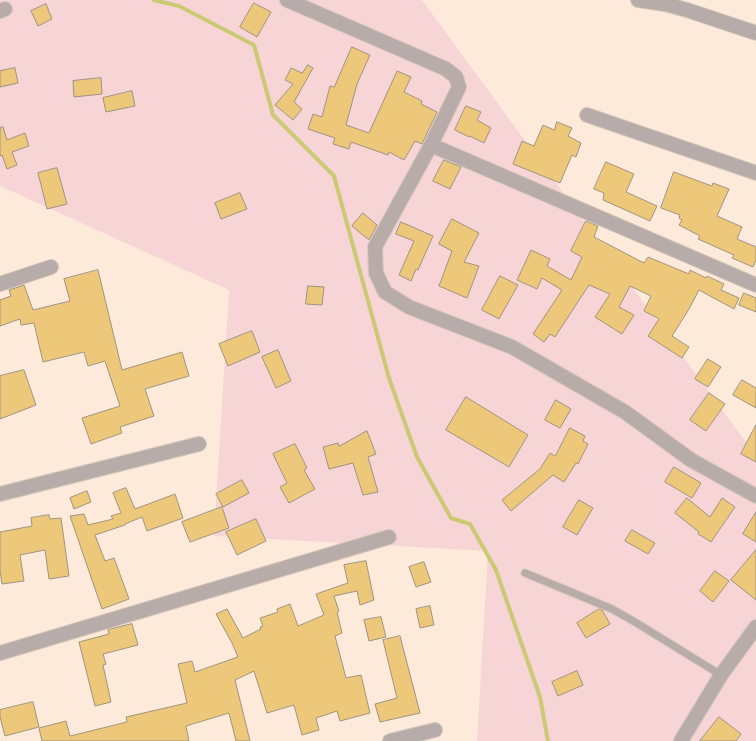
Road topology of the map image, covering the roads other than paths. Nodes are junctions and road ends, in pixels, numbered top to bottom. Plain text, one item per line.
1 (287, 0) edge
2 (638, 0) edge
3 (756, 33) edge
4 (587, 115) dead end
5 (431, 145) junction
6 (756, 173) edge
7 (51, 267) dead end
8 (0, 284) edge
9 (756, 285) edge
10 (199, 444) dead end
11 (0, 494) edge
12 (756, 496) edge
13 (389, 537) dead end
14 (525, 573) dead end
15 (756, 627) edge
16 (0, 653) edge
17 (721, 675) junction
18 (436, 730) dead end
19 (390, 741) edge
20 (681, 741) edge

1 - 5 street
2 - 3 street
4 - 6 street
5 - 9 street
5 - 12 street
7 - 8 street
10 - 11 street
13 - 16 street
14 - 17 lane
15 - 17 street
17 - 20 street
18 - 19 street

